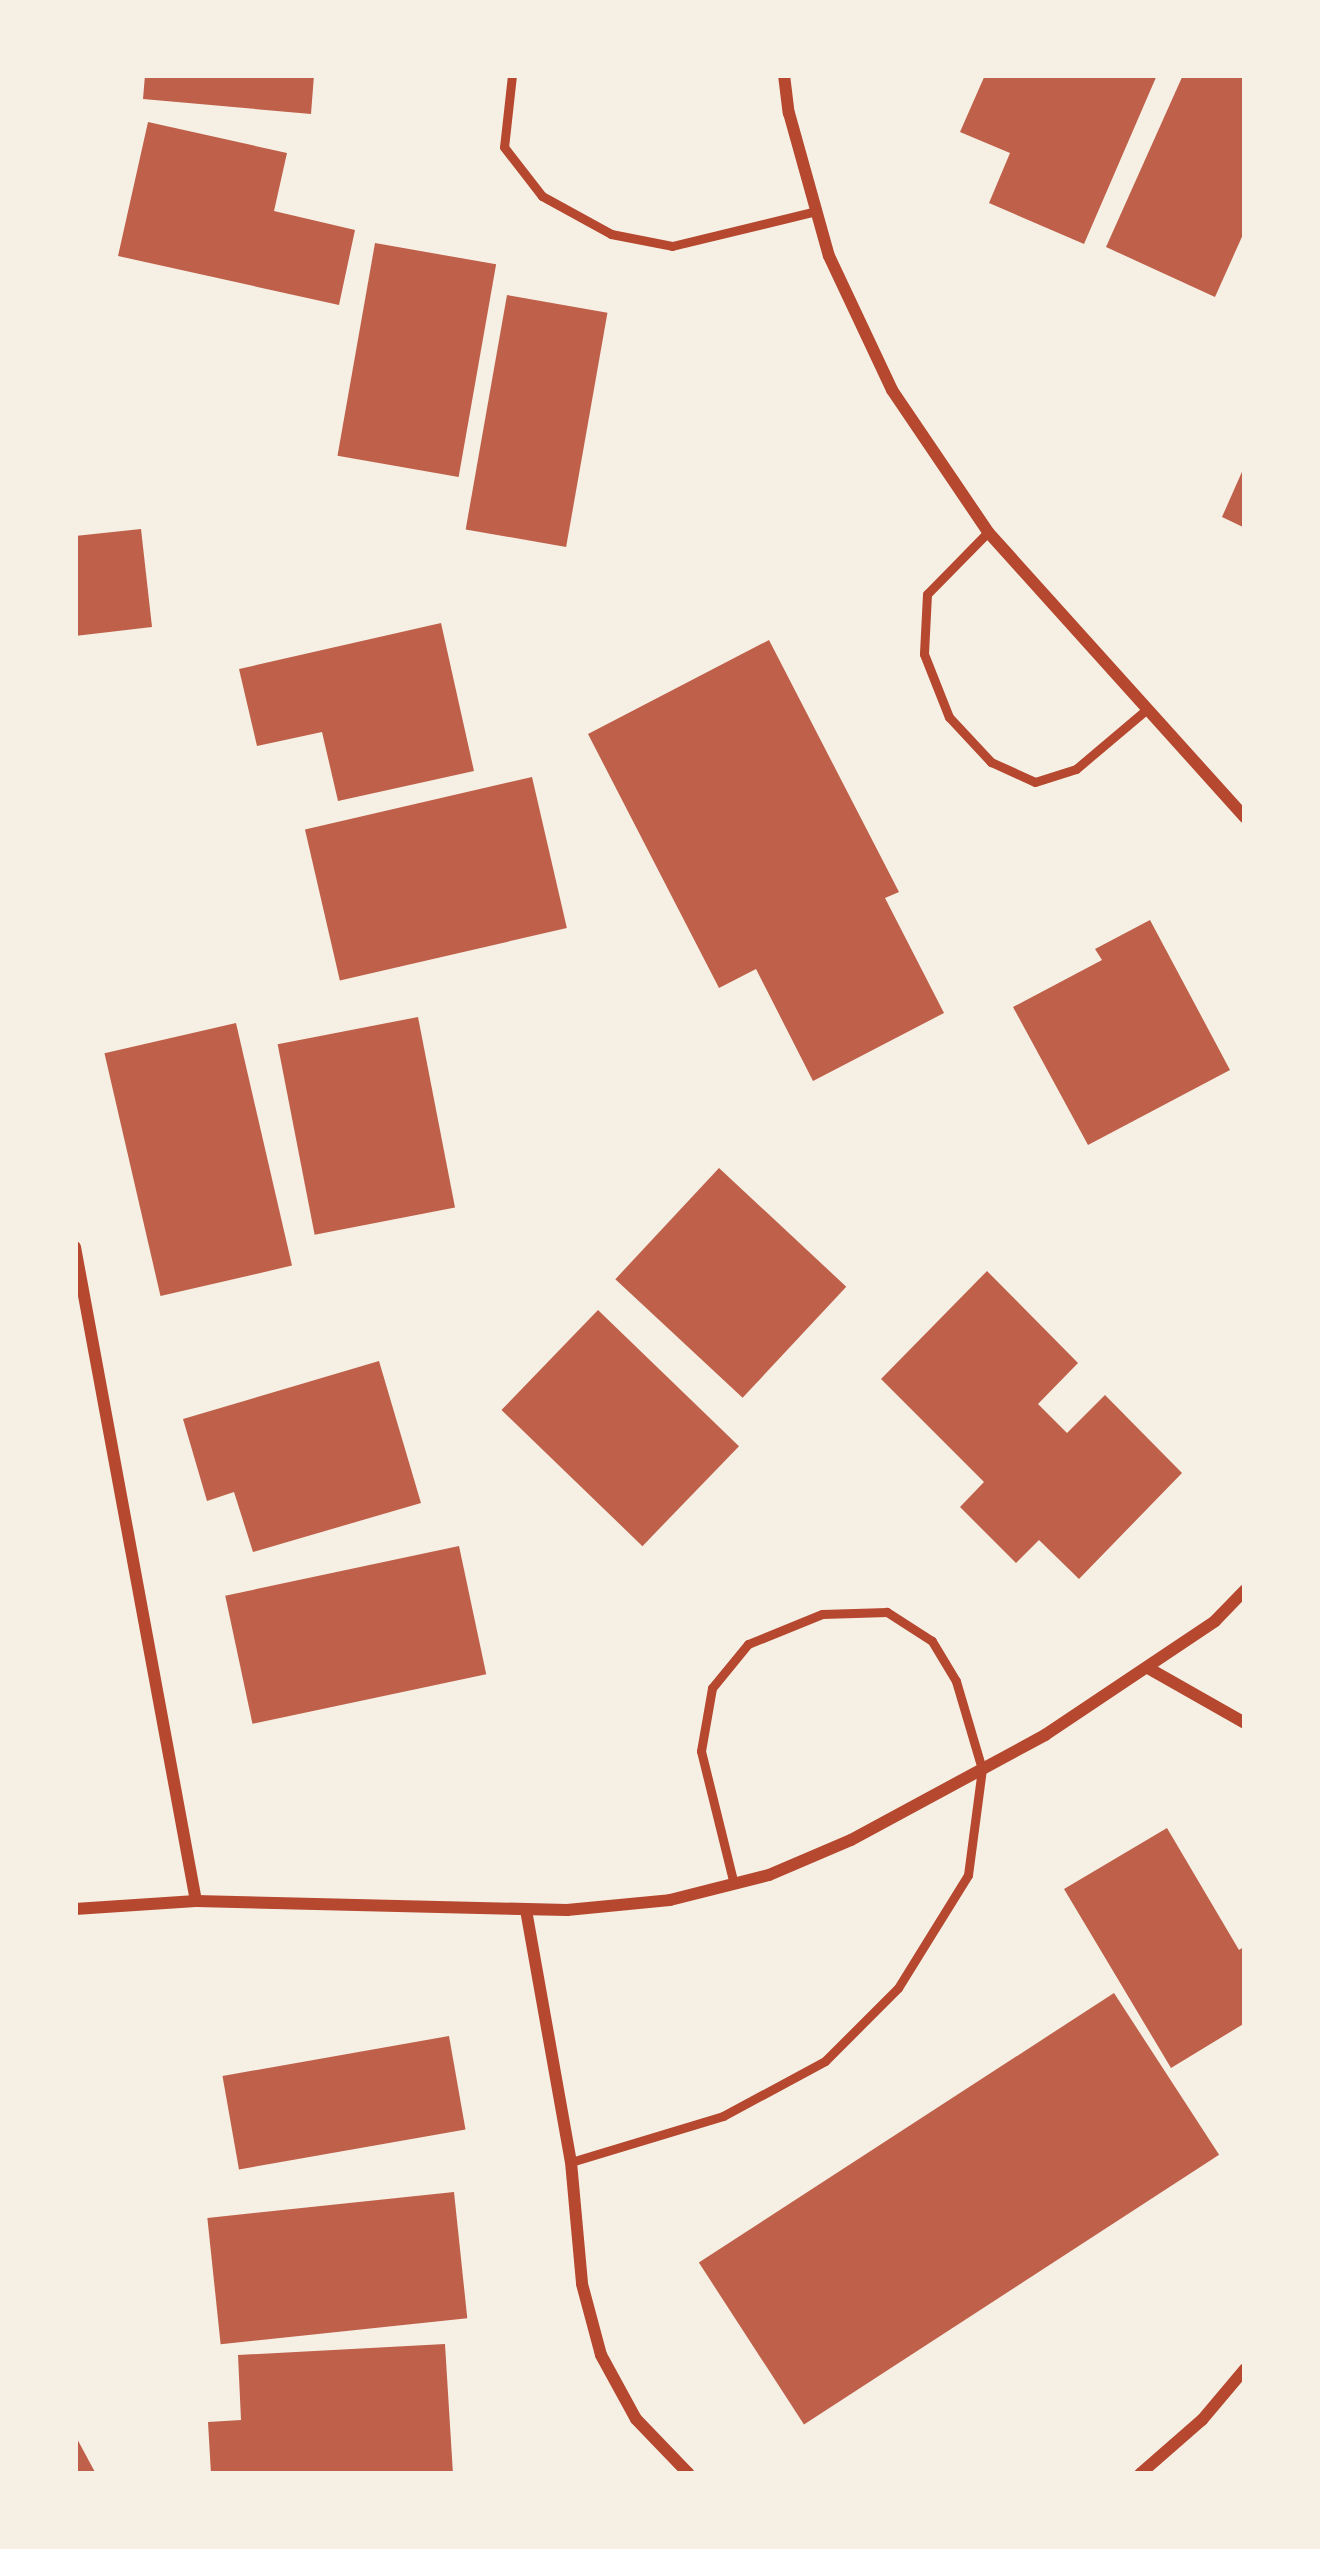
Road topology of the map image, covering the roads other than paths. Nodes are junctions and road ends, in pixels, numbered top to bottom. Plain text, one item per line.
1 (512, 75) edge
2 (784, 75) edge
3 (817, 211) junction
4 (988, 532) junction
5 (1147, 709) junction
6 (1245, 817) edge
7 (75, 1246) edge
8 (1245, 1590) edge
9 (1148, 1669) junction
10 (1245, 1723) edge
11 (982, 1769) junction
12 (734, 1884) junction
13 (196, 1901) junction
14 (75, 1909) edge
15 (526, 1910) junction
16 (571, 2162) junction
17 (1245, 2369) edge
18 (689, 2474) edge
19 (1140, 2474) edge

1 - 3 lane
2 - 3 street
3 - 4 street
4 - 5 street
4 - 5 lane
5 - 6 street
7 - 13 street
8 - 9 street
9 - 10 street
9 - 11 street
11 - 12 street
11 - 12 lane
11 - 16 lane
12 - 15 street
13 - 14 street
13 - 15 street
15 - 16 street
16 - 18 street
17 - 19 street

